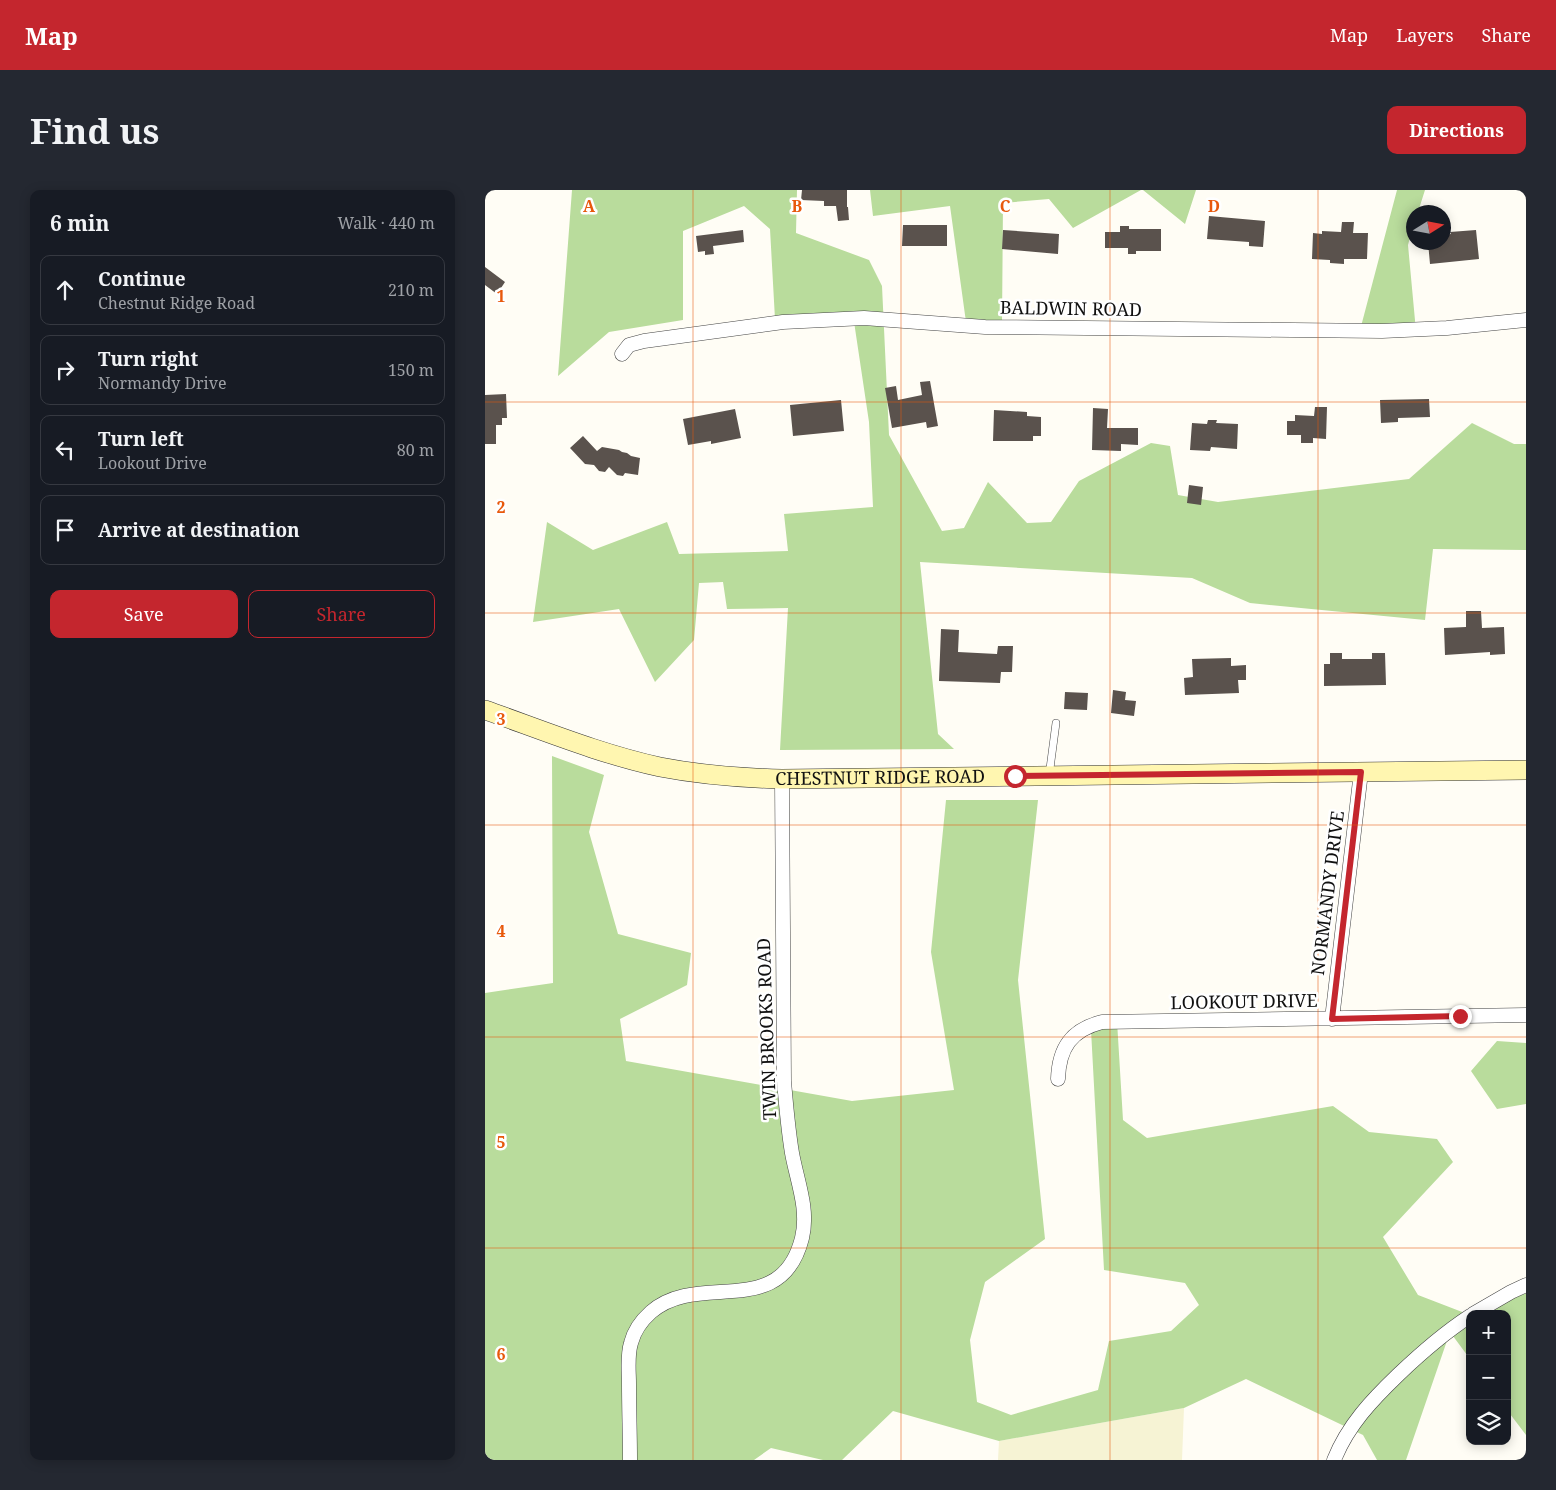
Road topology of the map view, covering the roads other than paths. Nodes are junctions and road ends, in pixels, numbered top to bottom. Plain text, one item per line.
1 (1526, 320) edge
2 (622, 354) dead end
3 (485, 710) edge
4 (1056, 723) dead end
5 (1526, 770) edge
6 (1361, 772) junction
7 (1049, 776) junction
8 (782, 779) junction
9 (1526, 1015) edge
10 (1332, 1019) junction
11 (1058, 1079) dead end
12 (1526, 1285) edge
13 (1480, 1310) edge
14 (1466, 1319) edge
15 (630, 1460) edge
16 (1334, 1460) edge

1 - 2 street, BALDWIN ROAD
3 - 8 main road, CHESTNUT RIDGE ROAD
4 - 7 lane
5 - 6 main road, CHESTNUT RIDGE ROAD
6 - 7 main road, CHESTNUT RIDGE ROAD
6 - 10 street, NORMANDY DRIVE
7 - 8 main road, CHESTNUT RIDGE ROAD
8 - 15 street, TWIN BROOKS ROAD
9 - 10 street, LOOKOUT DRIVE
10 - 11 street, LOOKOUT DRIVE
12 - 13 street
14 - 16 street

